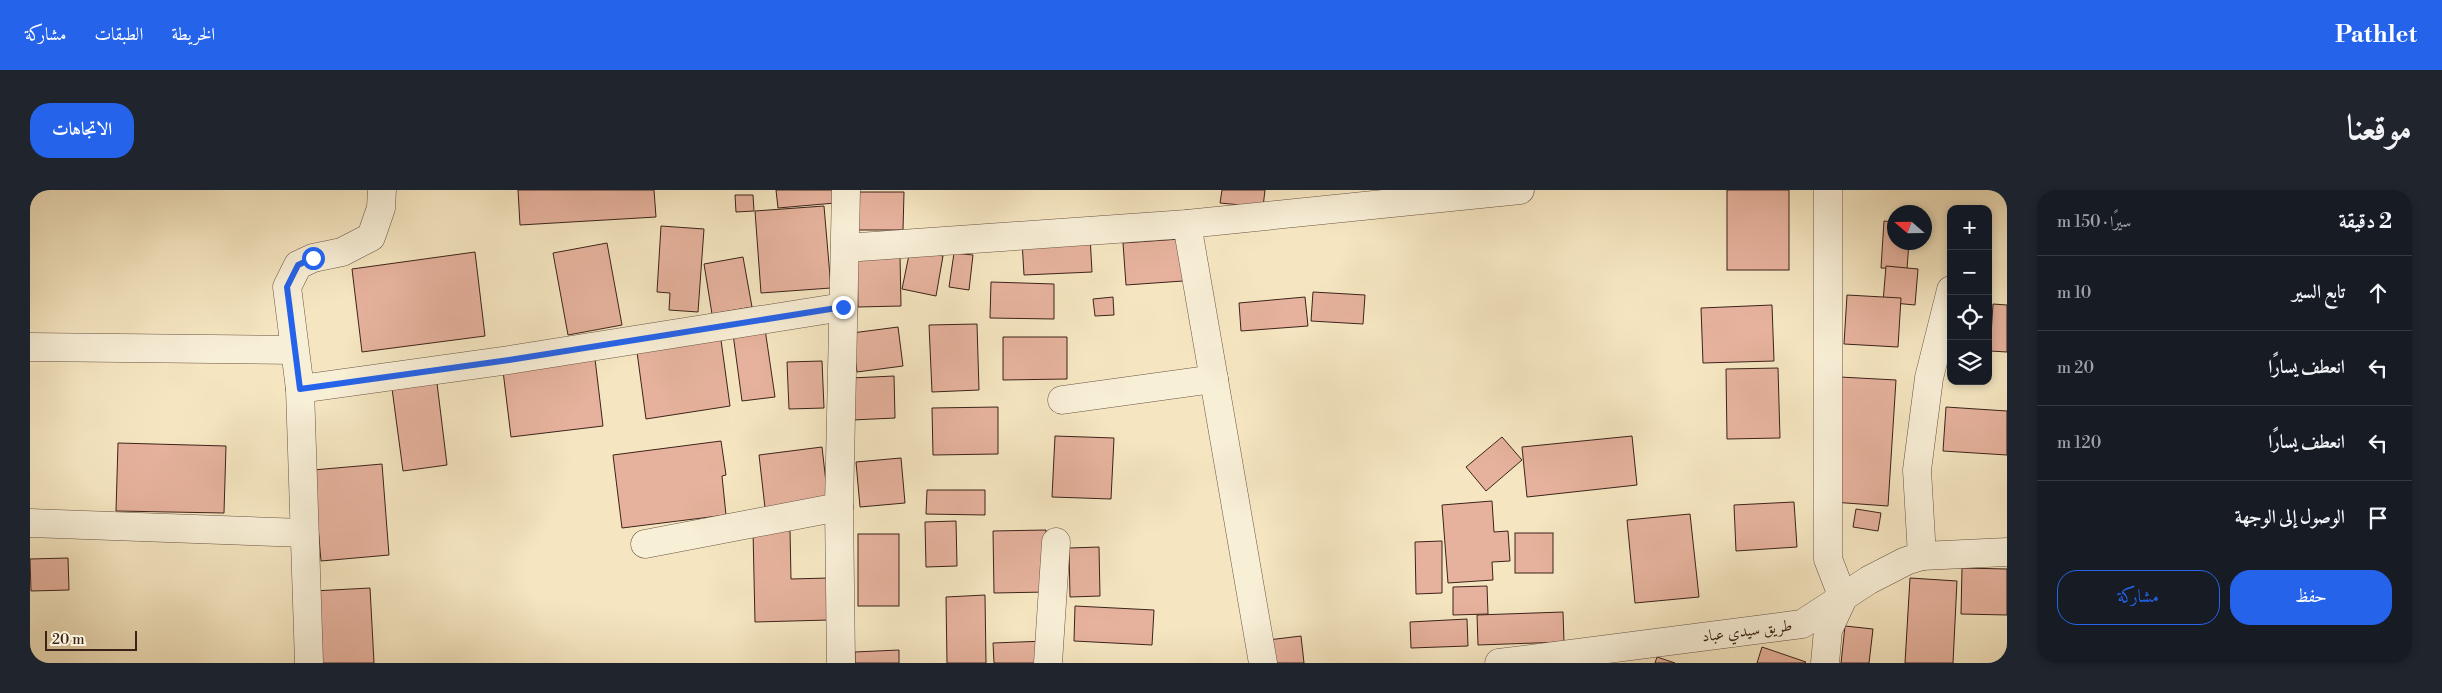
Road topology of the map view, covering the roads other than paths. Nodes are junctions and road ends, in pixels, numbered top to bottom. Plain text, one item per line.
1 (382, 190) edge
2 (846, 190) edge
3 (1520, 190) edge
4 (1828, 190) edge
5 (1187, 224) junction
6 (845, 248) junction
7 (1950, 295) edge
8 (843, 307) junction
9 (30, 347) edge
10 (294, 350) junction
11 (1214, 379) junction
12 (300, 389) junction
13 (1062, 400) dead end
14 (839, 507) junction
15 (30, 523) edge
16 (304, 533) junction
17 (1056, 542) dead end
18 (645, 544) dead end
19 (2007, 552) edge
20 (1922, 556) junction
21 (1842, 598) junction
22 (309, 663) edge
23 (841, 663) edge
24 (1048, 663) edge
25 (1263, 663) edge
26 (1499, 663) edge
27 (1825, 663) edge

1 - 10 street
2 - 6 street
3 - 5 street
4 - 21 street
5 - 6 street
5 - 11 street
6 - 8 street
7 - 20 street
8 - 12 street
8 - 14 street
9 - 10 street
10 - 12 street
11 - 13 street
11 - 25 street
12 - 16 street
14 - 18 street
14 - 23 street
15 - 16 street
16 - 22 street
17 - 24 street
19 - 20 street, طريق سيدي عباد
20 - 21 street, طريق سيدي عباد
21 - 26 street, طريق سيدي عباد
21 - 27 street

